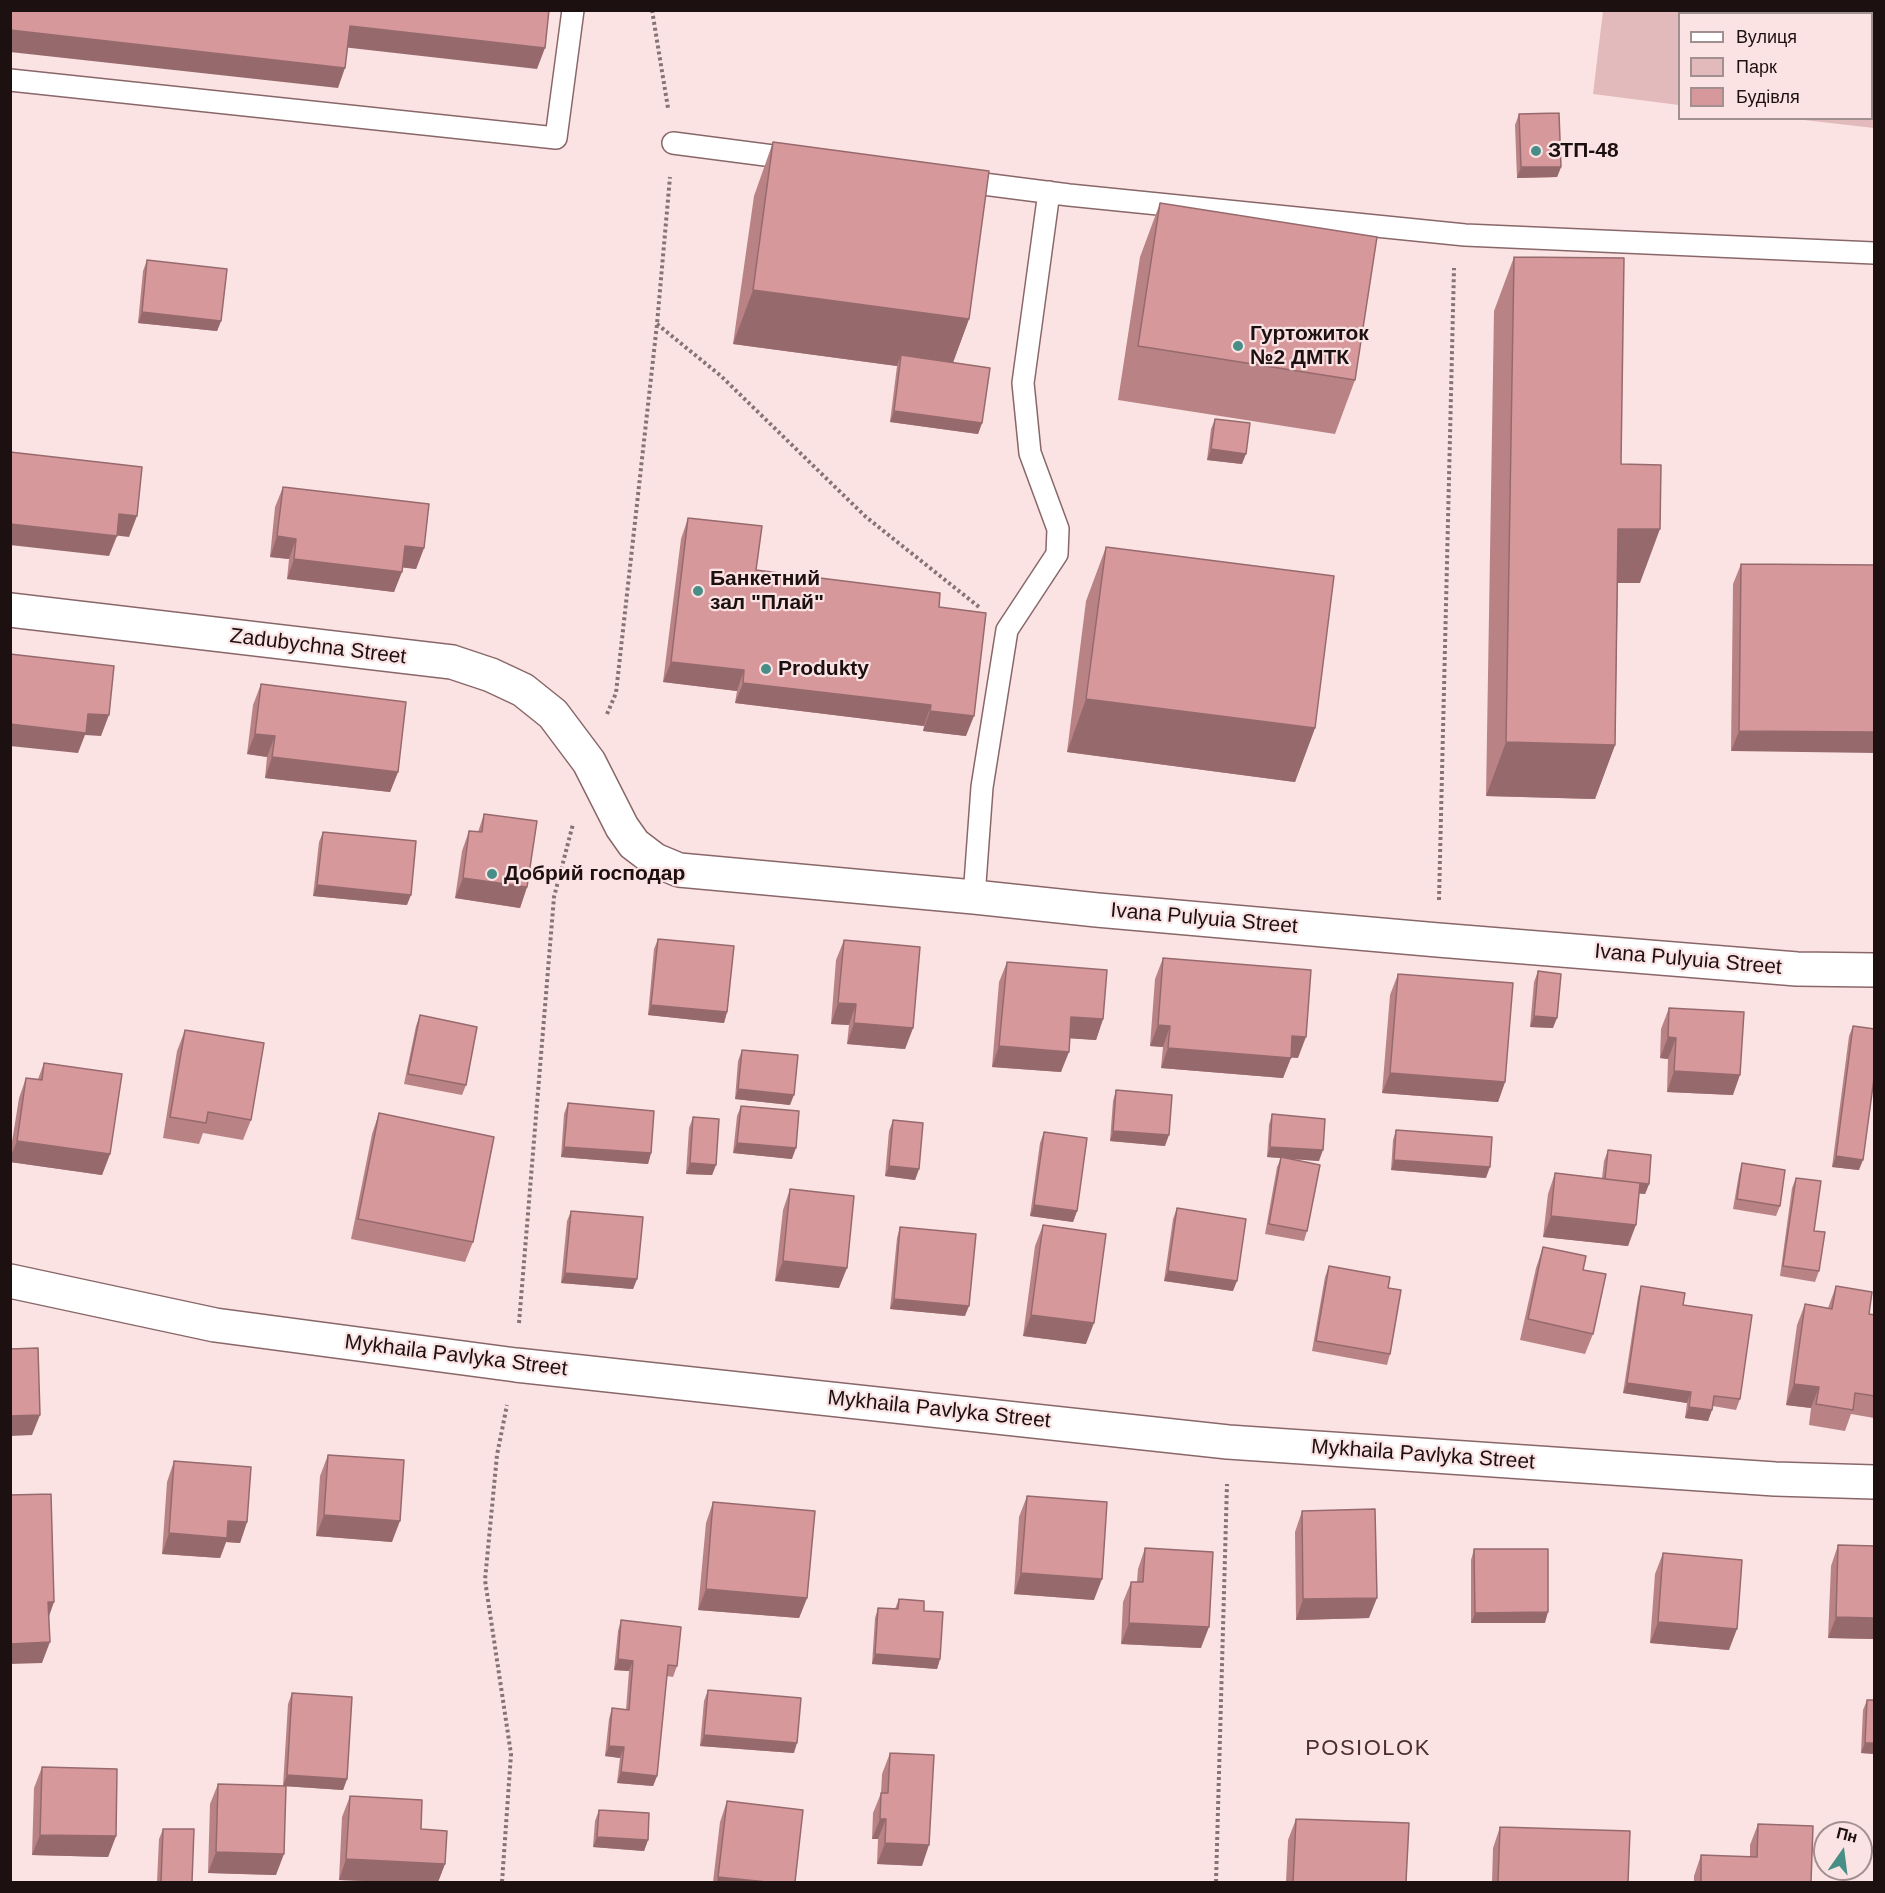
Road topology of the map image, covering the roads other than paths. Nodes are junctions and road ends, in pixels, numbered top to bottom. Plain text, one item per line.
1 (573, 10) edge
2 (10, 80) edge
3 (673, 143) road end
4 (814, 162) edge
5 (943, 179) edge
6 (1049, 192) junction
7 (1875, 253) edge
8 (10, 610) edge
9 (589, 762) joint
10 (974, 897) junction
11 (1875, 970) edge
12 (10, 1281) edge
13 (1875, 1482) edge

1 - 2 lane
3 - 4 lane
5 - 6 lane
6 - 7 lane
6 - 10 lane
8 - 9 street, Zadubychna Street
9 - 10 street, Ivana Pulyuia Street
10 - 11 street, Ivana Pulyuia Street
12 - 13 street, Mykhaila Pavlyka Street

